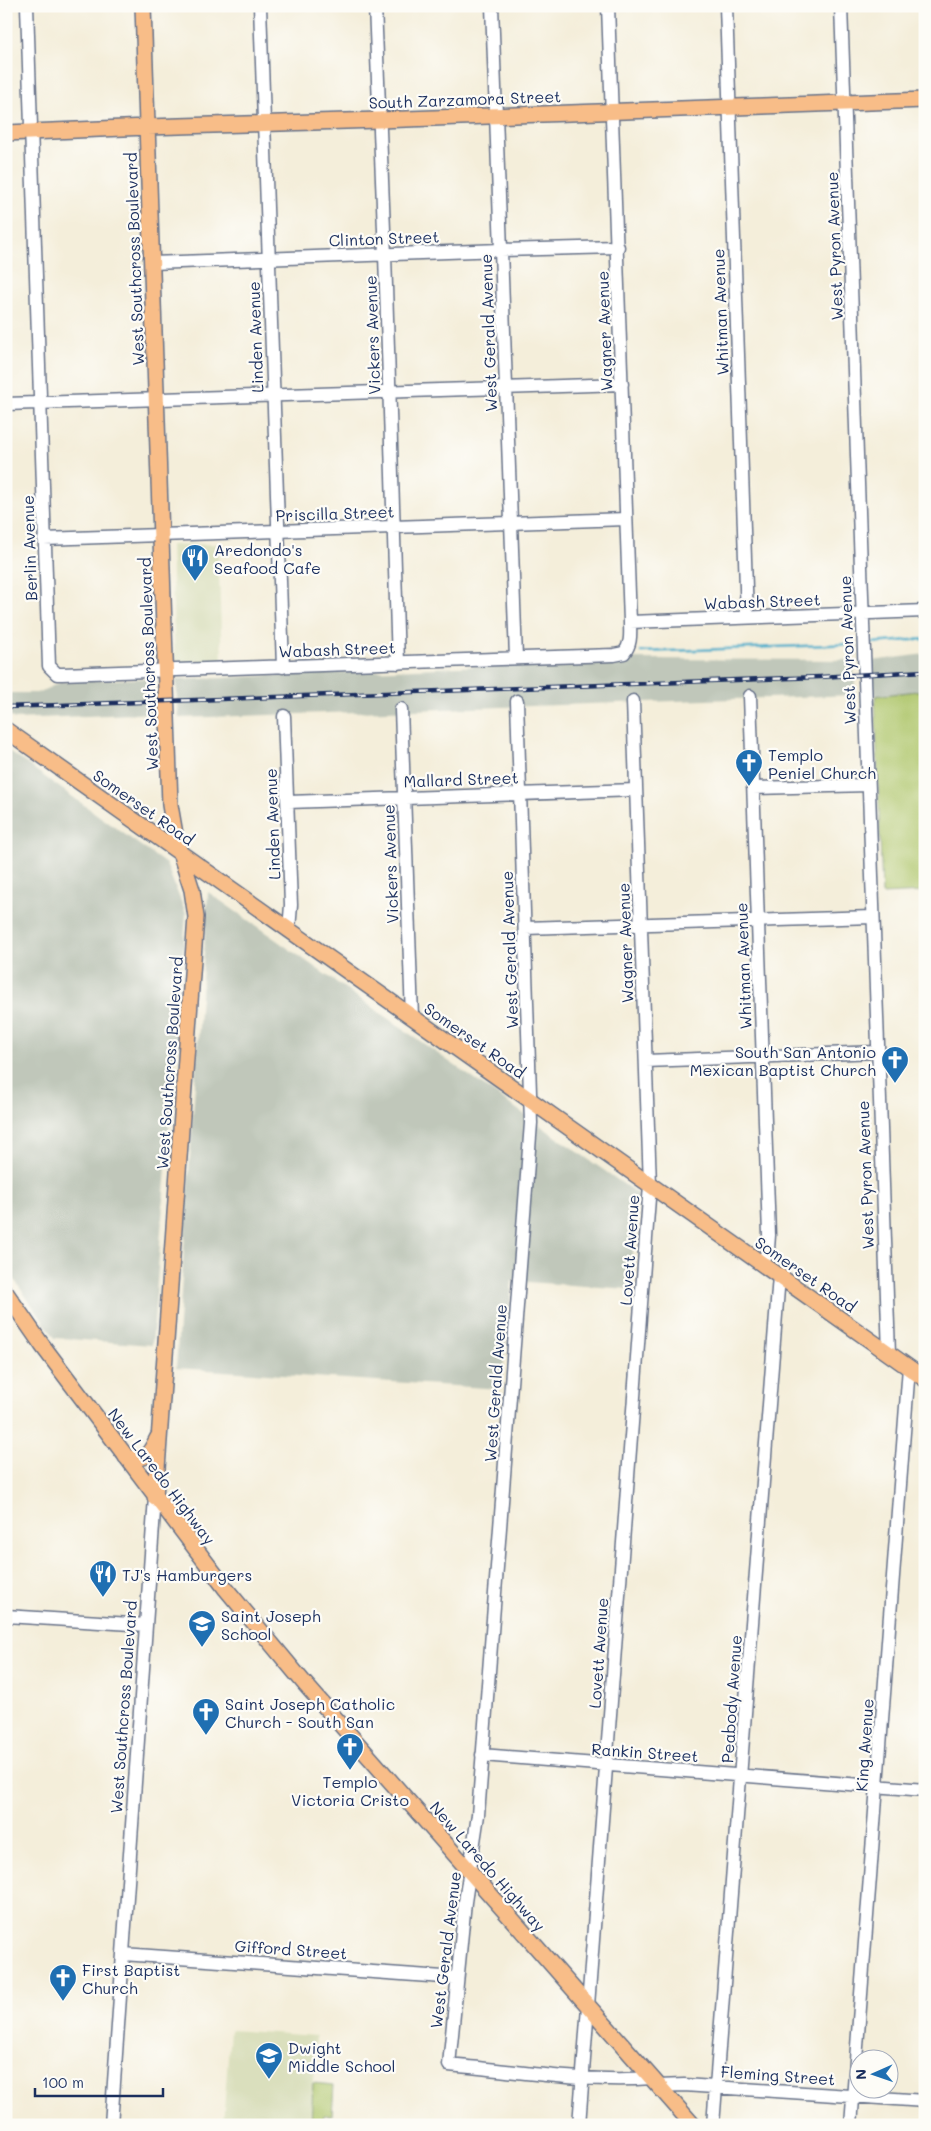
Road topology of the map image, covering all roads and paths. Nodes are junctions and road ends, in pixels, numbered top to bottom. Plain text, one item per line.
1 (27, 6) edge
2 (142, 6) edge
3 (260, 6) edge
4 (375, 6) edge
5 (492, 6) edge
6 (608, 6) edge
7 (726, 6) edge
8 (841, 6) edge
9 (925, 100) edge
10 (845, 103) junction
11 (729, 106) junction
12 (612, 111) junction
13 (496, 116) junction
14 (379, 120) junction
15 (263, 124) junction
16 (147, 127) junction
17 (6, 133) edge
18 (30, 133) junction
19 (618, 247) junction
20 (501, 250) junction
21 (386, 255) junction
22 (268, 259) junction
23 (152, 263) junction
24 (622, 384) junction
25 (506, 388) junction
26 (390, 392) junction
27 (273, 396) junction
28 (157, 399) junction
29 (39, 403) junction
30 (6, 404) edge
31 (626, 519) junction
32 (511, 523) junction
33 (394, 527) junction
34 (278, 531) junction
35 (162, 535) junction
36 (44, 539) junction
37 (925, 611) edge
38 (862, 613) junction
39 (747, 617) junction
40 (630, 622) junction
41 (624, 653) joint
42 (516, 658) junction
43 (398, 663) junction
44 (283, 667) junction
45 (51, 669) joint
46 (167, 671) junction
47 (750, 696) dead end
48 (517, 700) dead end
49 (633, 701) dead end
50 (401, 709) dead end
51 (284, 716) dead end
52 (6, 730) edge
53 (868, 785) junction
54 (753, 788) junction
55 (636, 790) junction
56 (520, 793) junction
57 (404, 797) junction
58 (288, 802) junction
59 (179, 853) junction
60 (872, 916) junction
61 (758, 920) junction
62 (641, 925) junction
63 (525, 928) junction
64 (289, 930) junction
65 (412, 1017) junction
66 (877, 1052) junction
67 (763, 1057) junction
68 (646, 1061) junction
69 (530, 1100) junction
70 (650, 1185) junction
71 (763, 1264) junction
72 (779, 1276) junction
73 (6, 1293) edge
74 (889, 1353) junction
75 (909, 1367) junction
76 (925, 1378) edge
77 (160, 1431) junction
78 (126, 1457) junction
79 (155, 1497) junction
80 (6, 1616) edge
81 (146, 1625) junction
82 (482, 1755) junction
83 (606, 1765) junction
84 (742, 1776) junction
85 (876, 1787) junction
86 (925, 1790) edge
87 (471, 1872) junction
88 (123, 1954) junction
89 (457, 1978) junction
90 (588, 2005) junction
91 (857, 2048) edge
92 (449, 2065) joint
93 (582, 2078) junction
94 (655, 2082) junction
95 (717, 2087) junction
96 (848, 2096) edge
97 (854, 2098) edge
98 (882, 2098) edge
99 (925, 2101) edge
100 (111, 2125) edge
101 (579, 2125) edge
102 (693, 2125) edge
103 (714, 2125) edge
104 (851, 2125) edge

1 - 18 street, Berlin Avenue
2 - 16 main road, West Southcross Boulevard
3 - 15 street, Linden Avenue
4 - 14 street, Vickers Avenue
5 - 13 street, West Gerald Avenue
6 - 12 street, Wagner Avenue
7 - 11 street, Whitman Avenue
8 - 10 street, West Pyron Avenue
9 - 10 main road, South Zarzamora Street
10 - 11 main road, South Zarzamora Street
10 - 38 street, West Pyron Avenue
11 - 12 main road, South Zarzamora Street
11 - 39 street, Whitman Avenue
12 - 13 main road, South Zarzamora Street
12 - 19 street, Wagner Avenue
13 - 14 main road, South Zarzamora Street
13 - 20 street, West Gerald Avenue
14 - 15 main road, South Zarzamora Street
14 - 21 street, Vickers Avenue
15 - 16 main road, South Zarzamora Street
15 - 22 street, Linden Avenue
16 - 18 main road, South Zarzamora Street
16 - 23 main road, West Southcross Boulevard
17 - 18 main road, South Zarzamora Street
18 - 29 street, Berlin Avenue
19 - 20 street, Clinton Street
19 - 24 street, Wagner Avenue
20 - 21 street, Clinton Street
20 - 25 street, West Gerald Avenue
21 - 22 street, Clinton Street
21 - 26 street, Vickers Avenue
22 - 23 street, Clinton Street
22 - 27 street, Linden Avenue
23 - 28 main road, West Southcross Boulevard
24 - 25 street
24 - 31 street, Wagner Avenue
25 - 26 street
25 - 32 street, West Gerald Avenue
26 - 27 street
26 - 33 street, Vickers Avenue
27 - 28 street
27 - 34 street, Linden Avenue
28 - 29 street
28 - 35 main road, West Southcross Boulevard
29 - 30 street
29 - 36 street, Berlin Avenue
31 - 32 street, Priscilla Street
31 - 40 street, Wagner Avenue
32 - 33 street, Priscilla Street
32 - 42 street, West Gerald Avenue
33 - 34 street, Priscilla Street
33 - 43 street, Vickers Avenue
34 - 35 street, Priscilla Street
34 - 44 street, Linden Avenue
35 - 36 street, Priscilla Street
35 - 46 main road, West Southcross Boulevard
36 - 45 street, Berlin Avenue
37 - 38 street, Wabash Street
38 - 39 street, Wabash Street
38 - 53 street, West Pyron Avenue
39 - 40 street, Wabash Street
40 - 41 street, Wagner Avenue
41 - 42 street, Wabash Street
42 - 43 street, Wabash Street
43 - 44 street, Wabash Street
44 - 46 street, Wabash Street
45 - 46 street, Wabash Street
46 - 59 main road, West Southcross Boulevard
47 - 54 street, Whitman Avenue
48 - 56 street, West Gerald Avenue
49 - 55 street, Wagner Avenue
50 - 57 street, Vickers Avenue
51 - 58 street, Linden Avenue
52 - 59 main road, Somerset Road
53 - 54 street
53 - 60 street, West Pyron Avenue
54 - 61 street, Whitman Avenue
55 - 56 street, Mallard Street
55 - 62 street, Wagner Avenue
56 - 57 street, Mallard Street
56 - 63 street, West Gerald Avenue
57 - 58 street, Mallard Street
57 - 65 street, Vickers Avenue
58 - 64 street, Linden Avenue
59 - 64 main road, Somerset Road
59 - 77 main road, West Southcross Boulevard
60 - 61 street
60 - 66 street, West Pyron Avenue
61 - 62 street
61 - 67 street, Whitman Avenue
62 - 63 street
62 - 68 street, Wagner Avenue
63 - 69 street, West Gerald Avenue
64 - 65 main road, Somerset Road
65 - 69 main road, Somerset Road
66 - 67 street
66 - 74 street, West Pyron Avenue
67 - 68 street
67 - 71 street, Whitman Avenue
68 - 70 street, Wagner Avenue
69 - 70 main road, Somerset Road
69 - 82 street, West Gerald Avenue
70 - 71 main road, Somerset Road
70 - 83 street, Lovett Avenue
71 - 72 main road, Somerset Road
72 - 74 main road, Somerset Road
72 - 84 street, Peabody Avenue
73 - 78 main road, New Laredo Highway
74 - 75 main road, Somerset Road
75 - 76 main road, Somerset Road
75 - 85 street, King Avenue
77 - 78 main road
77 - 79 main road, West Southcross Boulevard
78 - 79 main road, New Laredo Highway
79 - 81 street, West Southcross Boulevard
79 - 87 main road, New Laredo Highway
80 - 81 street
81 - 88 street, West Southcross Boulevard
82 - 83 street, Rankin Street
82 - 87 street, West Gerald Avenue
83 - 84 street, Rankin Street
83 - 90 street, Lovett Avenue
84 - 85 street, Rankin Street
84 - 95 street, Peabody Avenue
85 - 86 street, Rankin Street
85 - 91 street, King Avenue
87 - 89 street, West Gerald Avenue
87 - 90 main road, New Laredo Highway
88 - 89 street, Gifford Street
88 - 100 street, West Southcross Boulevard
89 - 92 street, West Gerald Avenue
90 - 93 street, Lovett Avenue
90 - 94 main road, New Laredo Highway
92 - 93 street, Fleming Street
93 - 94 street, Fleming Street
93 - 101 street, Lovett Avenue
94 - 95 street, Fleming Street
94 - 102 main road, New Laredo Highway
95 - 96 street, Fleming Street
95 - 103 street, Peabody Avenue
97 - 104 street, King Avenue
98 - 99 street, Fleming Street

